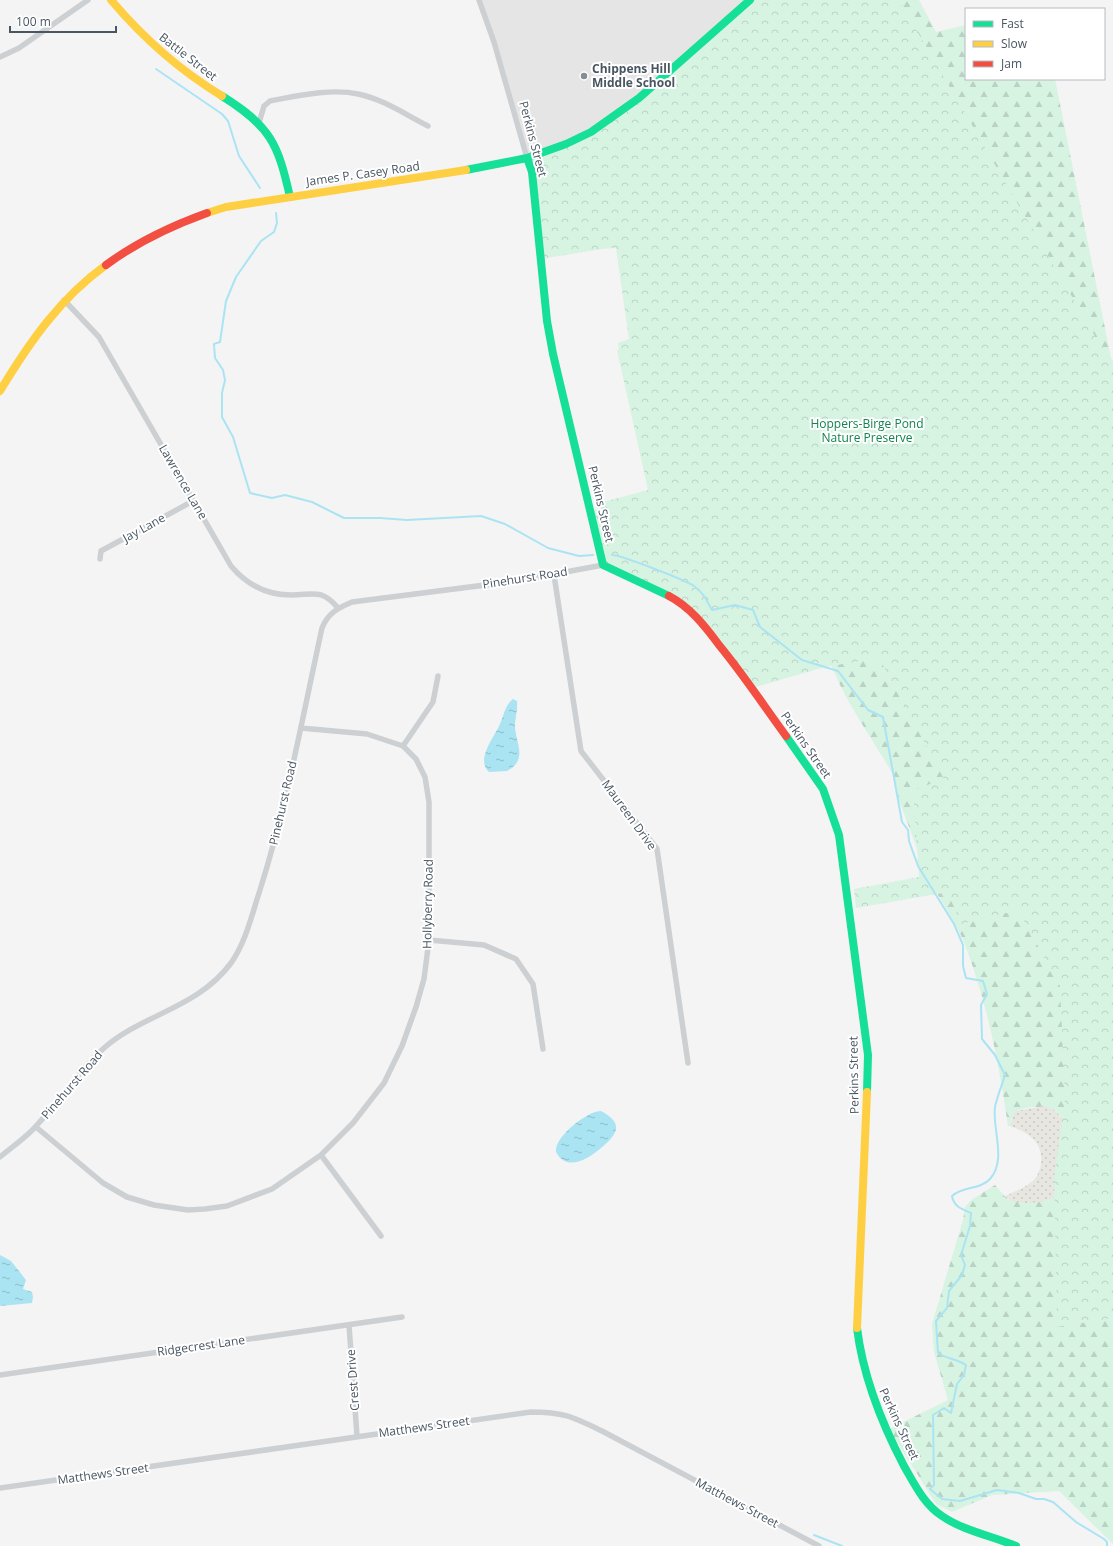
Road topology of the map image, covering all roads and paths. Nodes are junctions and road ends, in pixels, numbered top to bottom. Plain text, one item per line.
1 (88, 0) edge
2 (111, 0) edge
3 (479, 0) edge
4 (750, 0) edge
5 (0, 57) edge
6 (259, 124) junction
7 (428, 126) dead end
8 (527, 158) junction
9 (290, 197) junction
10 (64, 300) junction
11 (0, 391) edge
12 (193, 501) junction
13 (100, 559) dead end
14 (603, 565) junction
15 (554, 575) junction
16 (338, 608) junction
17 (438, 676) dead end
18 (301, 728) junction
19 (403, 746) junction
20 (429, 940) junction
21 (544, 1049) dead end
22 (688, 1063) dead end
23 (36, 1127) junction
24 (321, 1155) junction
25 (0, 1157) edge
26 (381, 1236) dead end
27 (402, 1317) dead end
28 (349, 1325) junction
29 (0, 1374) edge
30 (357, 1436) junction
31 (0, 1488) edge
32 (818, 1546) edge
33 (1016, 1546) edge

1 - 5 street
2 - 6 street, Battle Street
3 - 8 street, Perkins Street
4 - 8 street, James P. Casey Road
6 - 7 street
6 - 9 street, Battle Street
8 - 9 street, James P. Casey Road
8 - 14 street, Perkins Street
9 - 10 street, James P. Casey Road
10 - 11 street, James P. Casey Road
10 - 12 street, Lawrence Lane
12 - 13 street, Jay Lane
12 - 16 street, Lawrence Lane
14 - 15 street, Pinehurst Road
14 - 33 street, Perkins Street
15 - 16 street, Pinehurst Road
15 - 22 street, Maureen Drive
16 - 18 street, Pinehurst Road
17 - 19 street
18 - 19 street, Hollyberry Road
18 - 23 street, Pinehurst Road
19 - 20 street, Hollyberry Road
20 - 21 street
20 - 24 street, Hollyberry Road
23 - 24 street, Hollyberry Road
23 - 25 street, Pinehurst Road
24 - 26 street
27 - 28 street, Ridgecrest Lane
28 - 29 street, Ridgecrest Lane
28 - 30 street, Crest Drive
30 - 31 street, Matthews Street
30 - 32 street, Matthews Street

